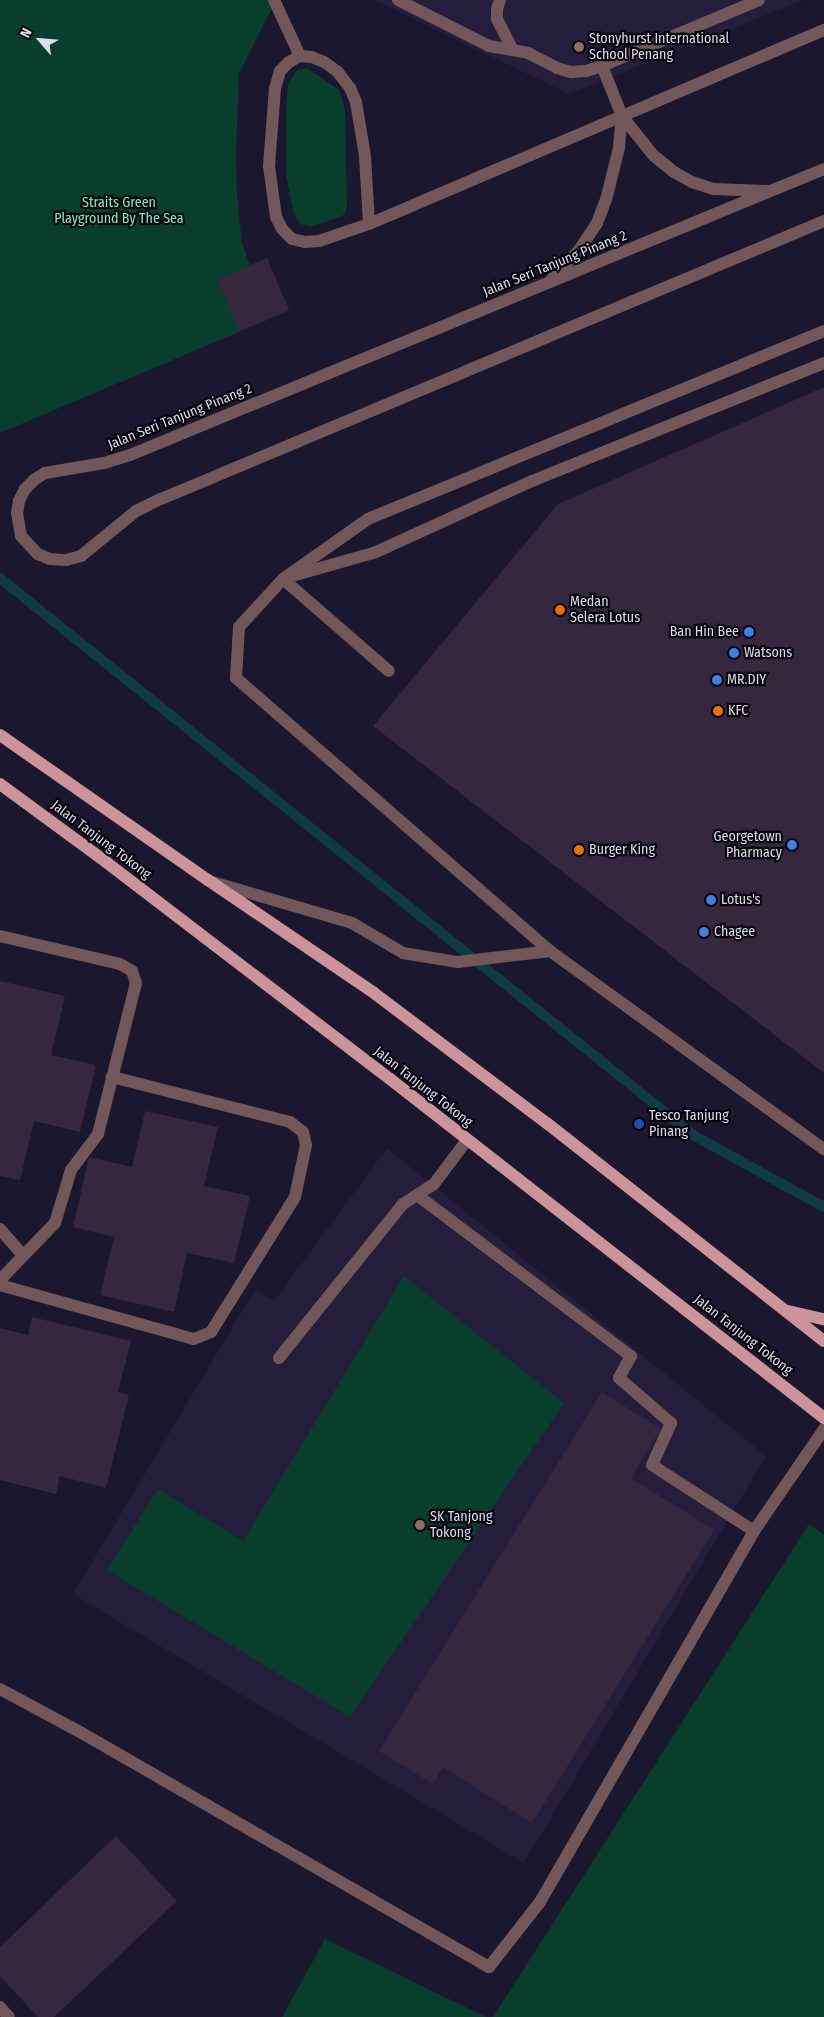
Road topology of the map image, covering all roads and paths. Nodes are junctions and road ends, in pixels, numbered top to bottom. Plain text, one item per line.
1 (274, 0) edge
2 (398, 0) edge
3 (500, 0) edge
4 (758, 0) edge
5 (824, 30) edge
6 (512, 49) junction
7 (300, 56) junction
8 (602, 66) junction
9 (622, 116) junction
10 (824, 169) edge
11 (770, 192) junction
12 (824, 221) edge
13 (369, 224) junction
14 (548, 284) junction
15 (824, 331) edge
16 (824, 363) edge
17 (283, 579) junction
18 (389, 671) dead end
19 (0, 735) edge
20 (0, 784) edge
21 (208, 880) junction
22 (0, 936) edge
23 (550, 951) junction
24 (112, 1077) junction
25 (467, 1140) junction
26 (824, 1149) edge
27 (417, 1195) junction
28 (0, 1230) edge
29 (23, 1255) junction
30 (0, 1280) edge
31 (0, 1285) edge
32 (786, 1311) junction
33 (824, 1319) edge
34 (824, 1341) edge
35 (280, 1358) dead end
36 (824, 1418) edge
37 (824, 1429) edge
38 (754, 1531) junction
39 (0, 1689) edge
40 (0, 2007) edge
41 (9, 2017) edge

1 - 7 street
2 - 6 street
3 - 6 street
4 - 8 street
5 - 9 street
6 - 8 street
7 - 13 street
7 - 13 street
8 - 9 street
9 - 11 street
9 - 13 street
9 - 14 street
10 - 11 street, Jalan Seri Tanjung Pinang 2
11 - 14 street, Jalan Seri Tanjung Pinang 2
12 - 14 street, Jalan Seri Tanjung Pinang 2
15 - 17 street
16 - 17 street
17 - 18 street
17 - 23 street
19 - 21 main road, Jalan Tanjung Tokong
20 - 25 main road, Jalan Tanjung Tokong
21 - 23 street
21 - 32 main road, Jalan Tanjung Tokong
22 - 24 street
23 - 26 street
24 - 29 street
24 - 31 street
25 - 27 street
25 - 36 main road, Jalan Tanjung Tokong
27 - 35 street
27 - 38 street
28 - 29 street
29 - 30 street
32 - 33 main road
32 - 34 main road, Jalan Tanjung Tokong
37 - 38 street
38 - 39 street
40 - 41 street

